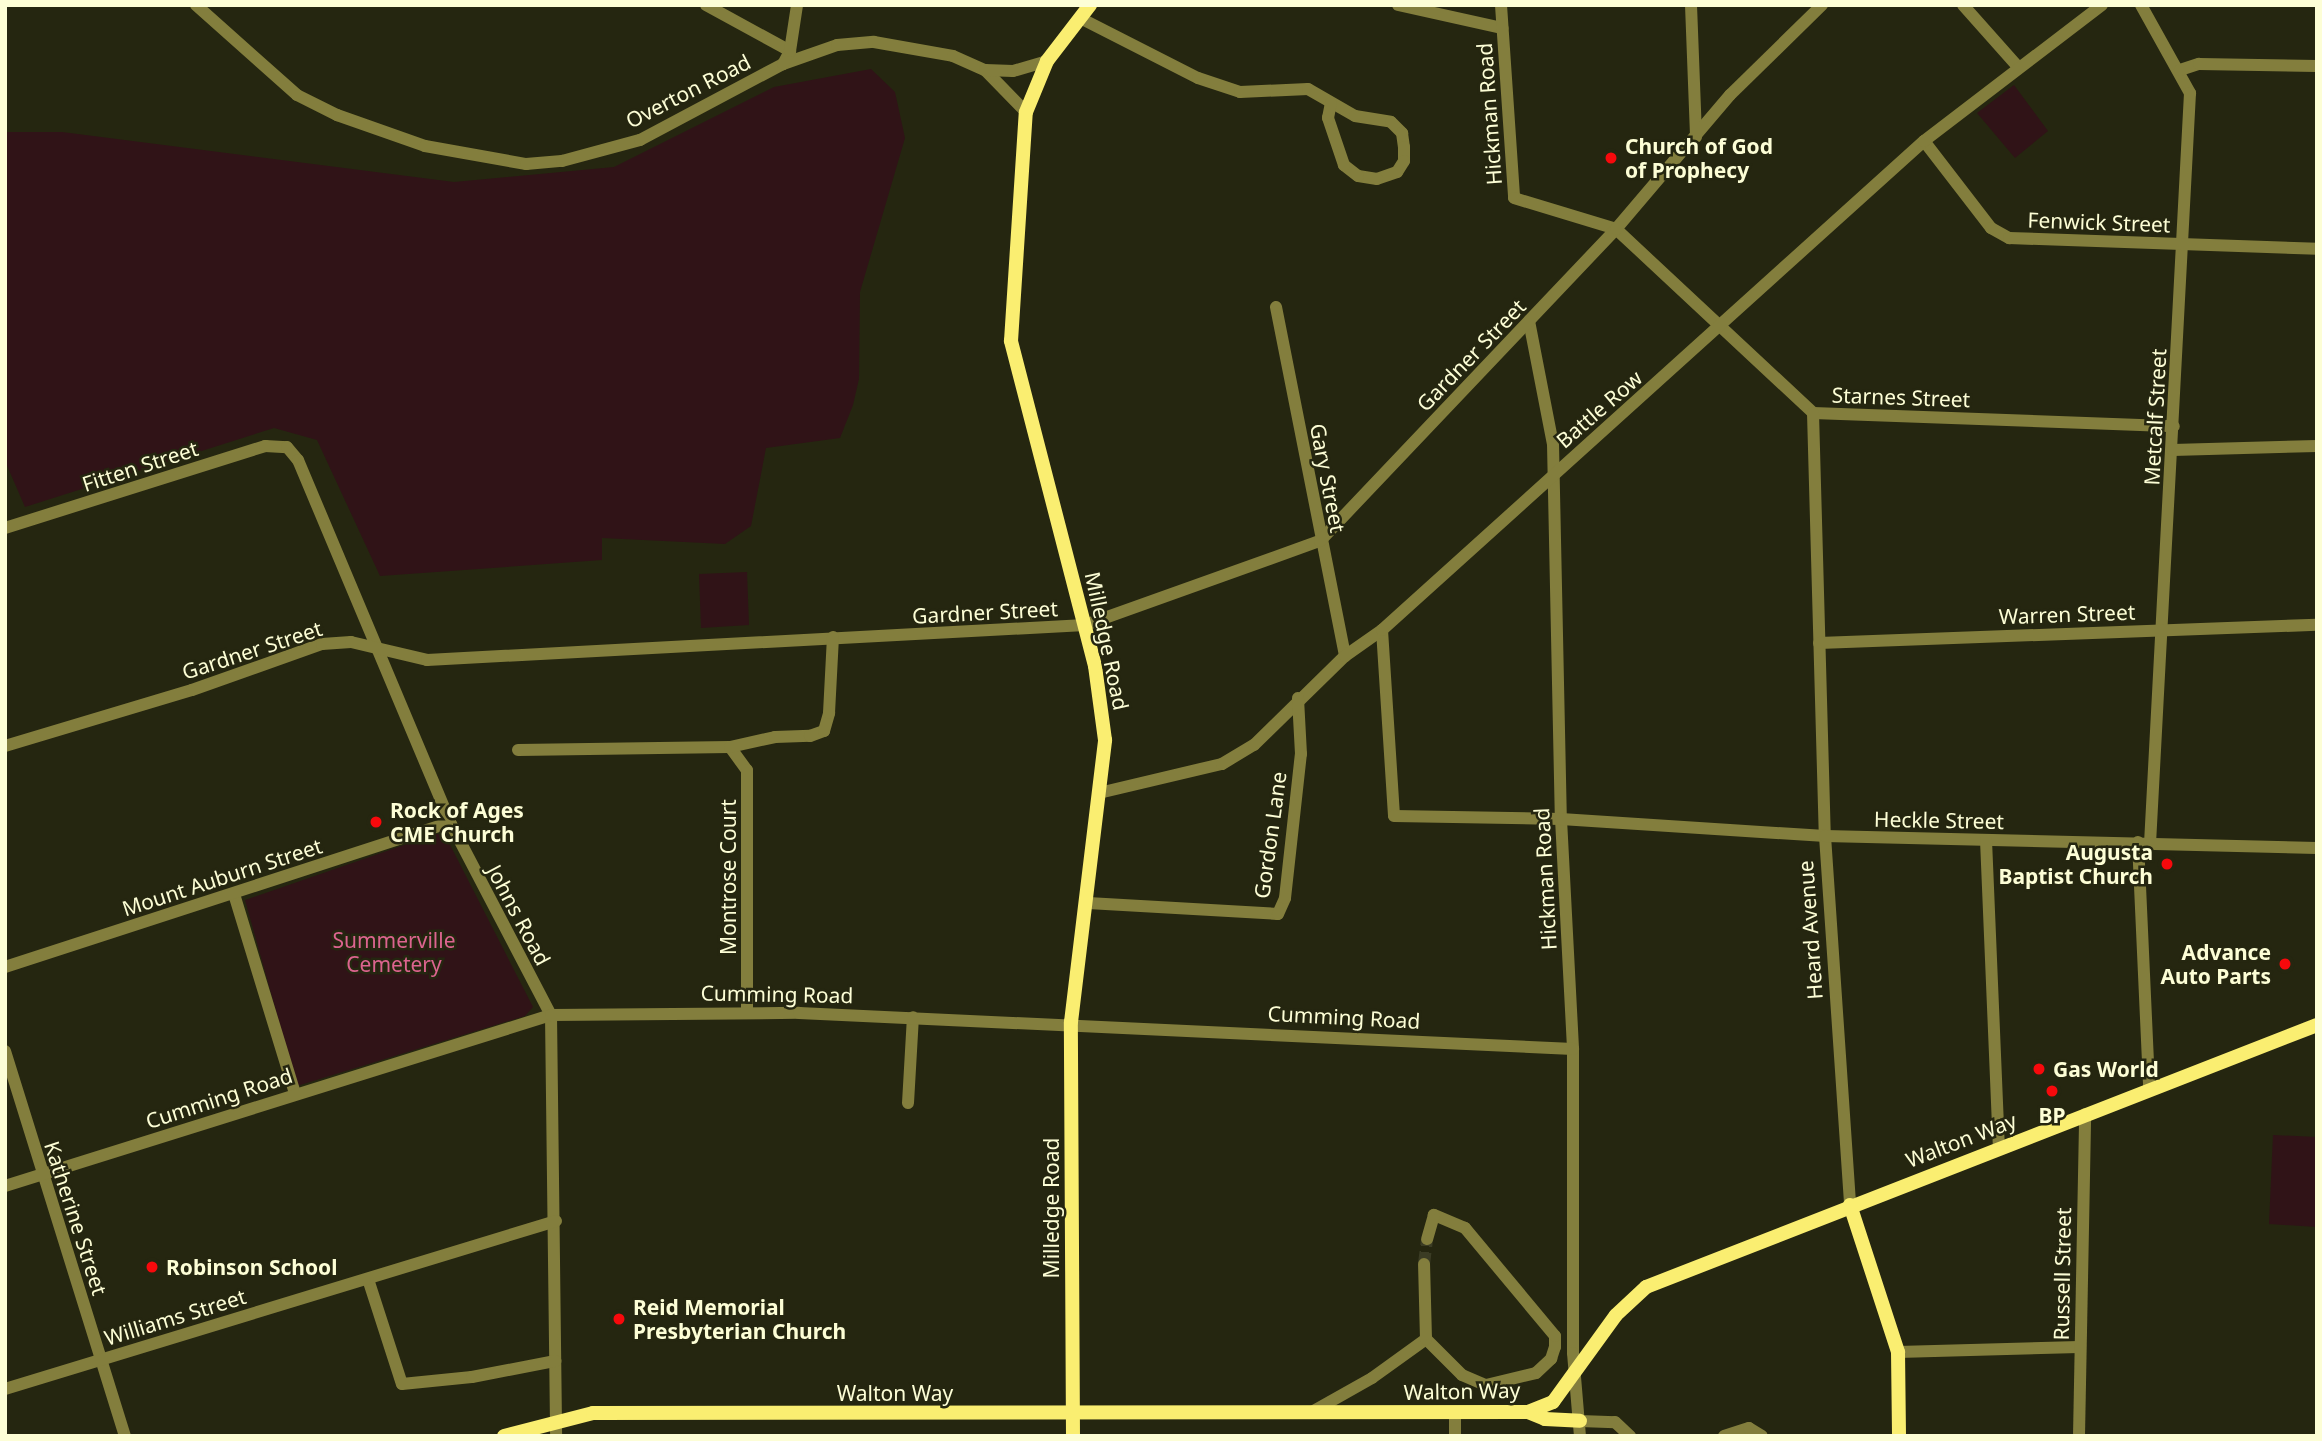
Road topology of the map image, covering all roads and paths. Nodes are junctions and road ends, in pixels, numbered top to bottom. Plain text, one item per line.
1 (196, 5) edge
2 (706, 5) edge
3 (797, 5) edge
4 (1090, 5) edge
5 (1398, 5) edge
6 (1501, 5) edge
7 (1691, 5) edge
8 (1822, 5) edge
9 (1963, 5) edge
10 (2102, 5) edge
11 (2141, 5) edge
12 (1082, 19) junction
13 (1502, 27) junction
14 (789, 51) junction
15 (1047, 61) junction
16 (783, 64) junction
17 (2317, 66) edge
18 (2018, 67) junction
19 (985, 70) junction
20 (2180, 70) junction
21 (1331, 103) junction
22 (1026, 111) junction
23 (1696, 137) junction
24 (1924, 141) junction
25 (1616, 229) junction
26 (2184, 245) junction
27 (2317, 249) edge
28 (1276, 307) dead end
29 (1530, 321) junction
30 (1723, 325) junction
31 (1813, 413) junction
32 (2174, 426) junction
33 (2317, 446) edge
34 (287, 447) joint
35 (2173, 450) junction
36 (1551, 477) junction
37 (5, 528) edge
38 (1320, 541) junction
39 (1085, 625) junction
40 (2317, 625) edge
41 (2165, 629) junction
42 (1382, 630) junction
43 (834, 637) junction
44 (1819, 643) junction
45 (375, 646) junction
46 (1345, 656) junction
47 (1298, 698) junction
48 (5, 746) edge
49 (730, 747) junction
50 (518, 750) dead end
51 (1098, 793) junction
52 (1561, 819) junction
53 (450, 822) junction
54 (1825, 836) junction
55 (1986, 840) junction
56 (2144, 842) junction
57 (2317, 848) edge
58 (234, 894) junction
59 (1088, 903) junction
60 (5, 967) edge
61 (747, 1011) junction
62 (551, 1015) junction
63 (913, 1017) junction
64 (1071, 1022) junction
65 (2317, 1025) edge
66 (1573, 1049) junction
67 (5, 1051) edge
68 (2150, 1088) junction
69 (295, 1094) junction
70 (908, 1103) dead end
71 (2085, 1114) junction
72 (1999, 1147) junction
73 (42, 1175) junction
74 (5, 1186) edge
75 (1850, 1205) junction
76 (556, 1222) junction
77 (1427, 1239) tunnel mouth
78 (1424, 1264) tunnel mouth
79 (368, 1279) junction
80 (1426, 1339) junction
81 (1555, 1347) junction
82 (2079, 1347) junction
83 (1898, 1352) junction
84 (1573, 1353) junction
85 (101, 1360) junction
86 (555, 1361) junction
87 (1575, 1373) junction
88 (5, 1389) edge
89 (1528, 1412) junction
90 (1073, 1413) junction
91 (1310, 1413) junction
92 (1455, 1414) junction
93 (556, 1420) junction
94 (1580, 1428) edge
95 (125, 1436) edge
96 (504, 1436) edge
97 (556, 1436) edge
98 (1073, 1436) edge
99 (1455, 1436) edge
100 (1630, 1436) edge
101 (1724, 1436) edge
102 (1762, 1436) edge
103 (1899, 1436) edge
104 (2079, 1436) edge

1 - 16 street, Overton Road
2 - 14 street
3 - 14 street
4 - 12 main road, Milledge Road
5 - 13 street
6 - 13 street, Hickman Road
7 - 23 street
8 - 23 street, Gardner Street
9 - 18 street
10 - 18 street, Battle Row
11 - 20 street, Metcalf Street
12 - 15 main road, Milledge Road
12 - 21 street
13 - 25 street, Hickman Road
14 - 16 street
15 - 19 street, Overton Road
15 - 22 main road, Milledge Road
16 - 19 street, Overton Road
17 - 20 street
18 - 24 street, Battle Row
19 - 22 street, Overton Road
20 - 26 street, Metcalf Street
21 - 21 street
22 - 39 main road, Milledge Road
23 - 25 street, Gardner Street
24 - 26 street, Fenwick Street
24 - 30 street, Battle Row
25 - 29 street, Gardner Street
25 - 30 street, Starnes Street
26 - 27 street, Fenwick Street
26 - 32 street, Metcalf Street
28 - 38 street, Gary Street
29 - 36 street, Hickman Road
29 - 38 street, Gardner Street
30 - 31 street, Starnes Street
30 - 36 street, Battle Row
31 - 32 street, Starnes Street
31 - 44 street, Heard Avenue
32 - 35 street, Metcalf Street
33 - 35 street
34 - 37 street, Fitten Street
34 - 45 street, Johns Road
35 - 41 street, Metcalf Street
36 - 42 street, Battle Row
36 - 52 street, Hickman Road
38 - 39 street, Gardner Street
38 - 46 street, Gary Street
39 - 43 street, Gardner Street
39 - 51 main road, Milledge Road
40 - 41 street, Warren Street
41 - 44 street, Warren Street
41 - 56 street, Metcalf Street
42 - 46 street, Battle Row
42 - 52 street
43 - 45 street, Gardner Street
43 - 49 street
44 - 54 street, Heard Avenue
45 - 48 street, Gardner Street
45 - 53 street, Johns Road
46 - 47 street, Battle Row
47 - 51 street, Battle Row
47 - 59 street, Gordon Lane
49 - 50 street
49 - 61 street, Montrose Court
51 - 59 main road, Milledge Road
52 - 54 street, Heckle Street
52 - 66 street, Hickman Road
53 - 58 street, Mount Auburn Street
53 - 62 street, Johns Road
54 - 55 street, Heckle Street
54 - 75 street, Heard Avenue
55 - 56 street, Heckle Street
55 - 72 street
56 - 57 street, Heckle Street
56 - 68 street, Metcalf Street
58 - 60 street, Mount Auburn Street
58 - 69 street
59 - 64 main road, Milledge Road
61 - 62 street, Cumming Road
61 - 63 street, Cumming Road
62 - 69 street, Cumming Road
62 - 76 street, Johns Road
63 - 64 street, Cumming Road
63 - 70 street
64 - 66 street, Cumming Road
64 - 90 main road, Milledge Road
65 - 68 main road, Walton Way
66 - 84 street, Hickman Road
67 - 73 street, Katherine Street
68 - 71 main road, Walton Way
69 - 73 street, Cumming Road
71 - 72 main road, Walton Way
71 - 82 street, Russell Street
72 - 75 main road, Walton Way
73 - 74 street, Cumming Road
73 - 85 street, Katherine Street
75 - 83 main road, Heard Avenue
75 - 87 main road, Walton Way
76 - 79 street, Williams Street
76 - 86 street, Johns Road
77 - 81 street
78 - 80 street
79 - 85 street, Williams Street
79 - 86 street
80 - 81 street
80 - 91 street
81 - 84 street
82 - 83 street
82 - 104 street, Russell Street
83 - 103 main road, Heard Avenue
84 - 87 street, Hickman Road
85 - 88 street, Williams Street
85 - 95 street, Katherine Street
86 - 93 street, Johns Road
87 - 89 main road, Walton Way
87 - 94 street, Hickman Road
89 - 92 main road, Walton Way
89 - 94 main road
90 - 91 main road, Walton Way
90 - 93 main road, Walton Way
90 - 98 main road, Milledge Road
91 - 92 main road, Walton Way
92 - 99 street
93 - 96 main road, Walton Way
93 - 97 street, Johns Road
94 - 100 street
101 - 102 street

